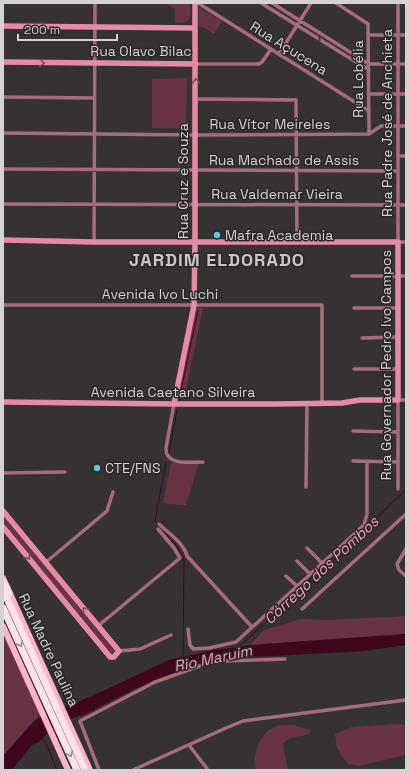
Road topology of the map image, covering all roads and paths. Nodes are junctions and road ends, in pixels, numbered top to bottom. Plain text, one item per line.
1 (95, 3) edge
2 (196, 3) edge
3 (261, 3) edge
4 (272, 3) edge
5 (311, 3) edge
6 (336, 3) edge
7 (398, 3) edge
8 (195, 16) junction
9 (300, 21) junction
10 (297, 25) junction
11 (3, 26) edge
12 (95, 27) junction
13 (184, 28) junction
14 (195, 28) junction
15 (368, 35) junction
16 (398, 35) junction
17 (406, 35) edge
18 (271, 49) junction
19 (278, 54) junction
20 (3, 62) edge
21 (94, 63) junction
22 (196, 64) junction
23 (369, 64) junction
24 (398, 64) junction
25 (406, 64) edge
26 (369, 70) junction
27 (369, 94) junction
28 (398, 94) junction
29 (406, 94) edge
30 (3, 97) edge
31 (94, 98) junction
32 (196, 99) junction
33 (369, 111) junction
34 (398, 126) junction
35 (406, 126) edge
36 (3, 133) edge
37 (94, 134) junction
38 (369, 134) junction
39 (196, 135) junction
40 (296, 135) junction
41 (398, 156) junction
42 (406, 156) edge
43 (3, 169) edge
44 (94, 170) junction
45 (196, 170) junction
46 (296, 171) junction
47 (398, 171) junction
48 (3, 204) edge
49 (94, 205) junction
50 (196, 205) junction
51 (296, 205) junction
52 (398, 205) junction
53 (406, 205) edge
54 (3, 240) edge
55 (94, 242) junction
56 (195, 242) junction
57 (398, 242) junction
58 (406, 242) edge
59 (296, 243) junction
60 (352, 276) dead end
61 (398, 276) junction
62 (406, 276) edge
63 (3, 305) edge
64 (194, 305) junction
65 (354, 308) dead end
66 (398, 308) junction
67 (398, 337) junction
68 (362, 338) dead end
69 (354, 369) dead end
70 (398, 369) junction
71 (398, 400) junction
72 (406, 400) edge
73 (3, 402) edge
74 (174, 404) junction
75 (307, 404) junction
76 (322, 404) junction
77 (353, 431) dead end
78 (398, 432) junction
79 (353, 461) dead end
80 (203, 462) dead end
81 (367, 462) junction
82 (398, 462) junction
83 (65, 472) dead end
84 (3, 473) edge
85 (306, 487) dead end
86 (398, 489) dead end
87 (113, 492) dead end
88 (3, 511) edge
89 (406, 514) edge
90 (159, 524) dead end
91 (3, 527) edge
92 (158, 529) dead end
93 (307, 548) dead end
94 (406, 549) edge
95 (187, 556) junction
96 (180, 558) junction
97 (297, 561) dead end
98 (45, 563) junction
99 (322, 563) junction
100 (310, 574) junction
101 (286, 576) dead end
102 (406, 576) edge
103 (3, 578) edge
104 (3, 582) edge
105 (297, 586) junction
106 (3, 590) edge
107 (12, 598) junction
108 (3, 608) edge
109 (302, 609) dead end
110 (3, 626) edge
111 (98, 626) junction
112 (252, 627) junction
113 (188, 629) dead end
114 (171, 635) dead end
115 (119, 651) junction
116 (285, 660) dead end
117 (406, 700) edge
118 (55, 705) junction
119 (69, 735) junction
120 (189, 745) junction
121 (68, 770) edge
122 (77, 770) edge
123 (85, 770) edge
124 (90, 770) edge
125 (100, 770) edge
126 (132, 770) edge
127 (208, 770) edge

1 - 12 street
2 - 8 street, Rua Cruz e Souza
2 - 18 street, Rua Açucena
3 - 10 street
4 - 9 street
5 - 9 street
6 - 15 street, Rua Lobélia
7 - 16 street, Rua Padre José de Anchieta
8 - 13 street
8 - 14 street, Rua Cruz e Souza
9 - 10 street
9 - 23 street
10 - 19 street
10 -> 26 street
11 - 12 street
12 - 13 street
12 - 21 street
13 - 14 street
14 - 22 street, Rua Cruz e Souza
15 - 16 street
15 - 23 street, Rua Lobélia
16 - 17 street
16 - 24 street, Rua Padre José de Anchieta
18 - 19 street, Rua Açucena
18 - 22 street, Rua Olavo Bilac
19 - 33 street, Rua Açucena
20 -> 21 street, Rua Olavo Bilac
21 - 22 street, Rua Olavo Bilac
21 - 31 street
32 -> 22 street, Rua Cruz e Souza
23 - 24 street
23 - 26 street, Rua Lobélia
24 - 25 street
24 - 28 street, Rua Padre José de Anchieta
26 - 27 street, Rua Lobélia
27 - 28 street
27 - 33 street, Rua Lobélia
28 - 29 street
28 - 34 street, Rua Padre José de Anchieta
30 - 31 street
31 - 37 street
32 - 39 street, Rua Cruz e Souza
32 - 40 street
33 - 38 street, Rua Lobélia
34 - 35 street
34 - 38 street
34 - 41 street, Rua Padre José de Anchieta
36 - 37 street, Rua Vítor Meireles
37 - 39 street, Rua Vítor Meireles
37 - 44 street
38 - 40 street, Rua Vítor Meireles
39 - 40 street, Rua Vítor Meireles
39 - 45 street, Rua Cruz e Souza
40 - 46 street
41 - 42 street
41 - 47 street, Rua Padre José de Anchieta
43 - 44 street, Rua Machado de Assis
44 - 45 street, Rua Machado de Assis
44 - 49 street
45 - 46 street, Rua Machado de Assis
45 - 50 street, Rua Cruz e Souza
46 - 47 street, Rua Machado de Assis
46 - 51 street
47 - 52 street, Rua Padre José de Anchieta
48 - 49 street, Rua Valdemar Vieira
49 - 50 street, Rua Valdemar Vieira
49 - 55 street
50 - 51 street, Rua Valdemar Vieira
50 - 56 street, Rua Cruz e Souza
51 - 52 street, Rua Valdemar Vieira
51 - 59 street
52 - 53 street, Rua Valdemar Vieira
52 - 57 street, Rua Padre José de Anchieta
54 - 55 street
55 - 56 street
56 - 59 street
56 - 64 street, Rua Cruz e Souza
57 - 58 street
57 - 59 street
57 - 61 street, Rua Governador Pedro Ivo Campos
60 - 61 street
61 - 62 street
61 - 66 street, Rua Governador Pedro Ivo Campos
63 - 64 street, Avenida Ivo Luchi
64 - 74 street, Rua Cruz e Souza
64 - 76 street, Avenida Ivo Luchi
65 - 66 street
66 - 67 street, Rua Governador Pedro Ivo Campos
67 - 68 street
67 - 70 street, Rua Governador Pedro Ivo Campos
69 - 70 street
70 - 71 street, Rua Governador Pedro Ivo Campos
71 - 72 street
71 - 76 street, Avenida Caetano Silveira
71 - 78 street, Rua Governador Pedro Ivo Campos
73 - 74 street, Avenida Caetano Silveira
74 - 75 street, Avenida Caetano Silveira
74 - 80 street
75 - 76 street, Avenida Caetano Silveira
75 - 85 street
77 - 78 street
78 - 82 street, Rua Governador Pedro Ivo Campos
79 - 81 street
81 - 82 street
81 - 99 street
82 - 86 street, Rua Governador Pedro Ivo Campos
83 - 84 street
87 - 98 street
88 - 98 street
89 - 109 street
90 - 95 street
91 -> 115 street
92 - 96 street
93 - 99 street
94 - 102 street
95 - 96 street
95 - 112 street
96 - 111 street
97 - 100 street
111 -> 98 street
99 - 100 street
100 - 105 street
101 - 105 street
103 - 107 main road, Rua Madre Paulina
104 - 107 highway
105 - 112 street
106 - 118 highway
107 - 118 main road, Rua Madre Paulina
108 -> 118 highway
110 - 121 main road
111 - 115 street
112 - 113 street
114 - 115 street
116 - 125 street
117 - 120 street
118 - 119 highway
119 -> 122 highway
119 - 123 highway
119 - 124 main road
120 - 126 street
120 - 127 street

